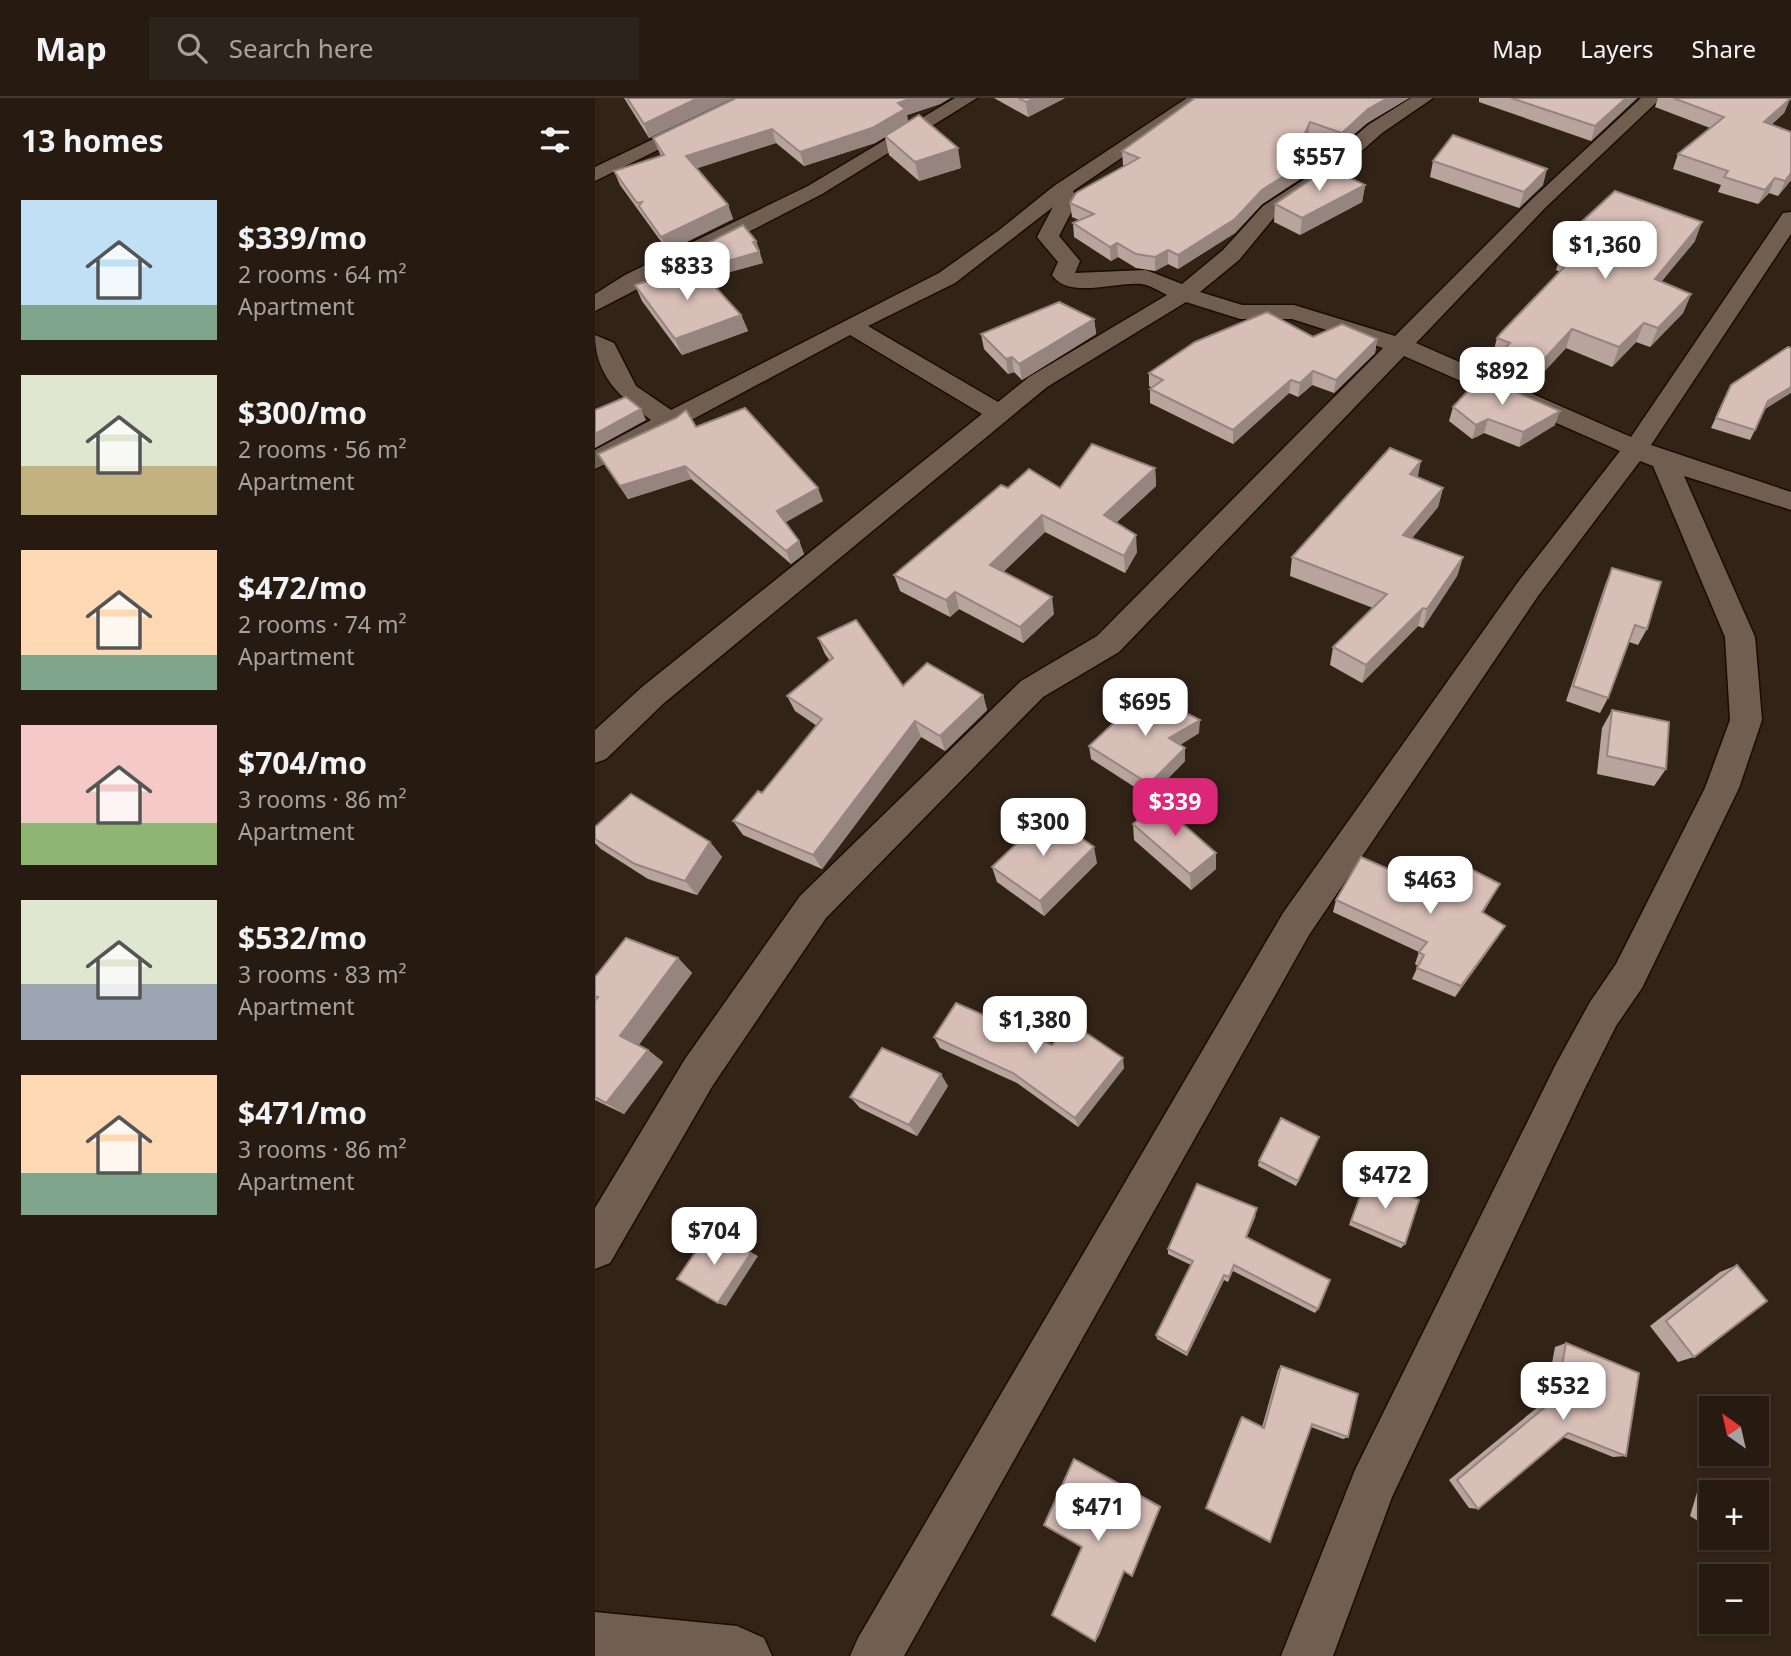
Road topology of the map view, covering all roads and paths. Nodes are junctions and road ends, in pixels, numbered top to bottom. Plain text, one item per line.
1 (968, 98) edge
2 (1200, 98) edge
3 (1424, 98) edge
4 (1652, 98) edge
5 (743, 100) edge
6 (595, 175) edge
7 (1061, 190) junction
8 (1791, 218) edge
9 (1184, 294) junction
10 (595, 304) edge
11 (829, 336) junction
12 (595, 342) edge
13 (1402, 346) junction
14 (999, 413) junction
15 (672, 423) junction
16 (1651, 454) junction
17 (595, 461) edge
18 (1791, 501) edge
19 (595, 750) edge
20 (595, 1248) edge
21 (595, 1637) edge
22 (747, 1656) edge
23 (876, 1656) edge
24 (1307, 1656) edge

1 - 10 street
2 - 7 street
3 - 9 street
4 - 13 street
5 - 6 street
7 - 9 street
7 - 11 street
8 - 16 street
9 - 13 street
9 - 14 street
11 - 14 street
11 - 15 street
12 - 15 street
13 - 16 street
13 - 20 street
14 - 19 street
15 - 17 street
16 - 18 street
16 - 23 street
16 - 24 street
21 - 22 street

